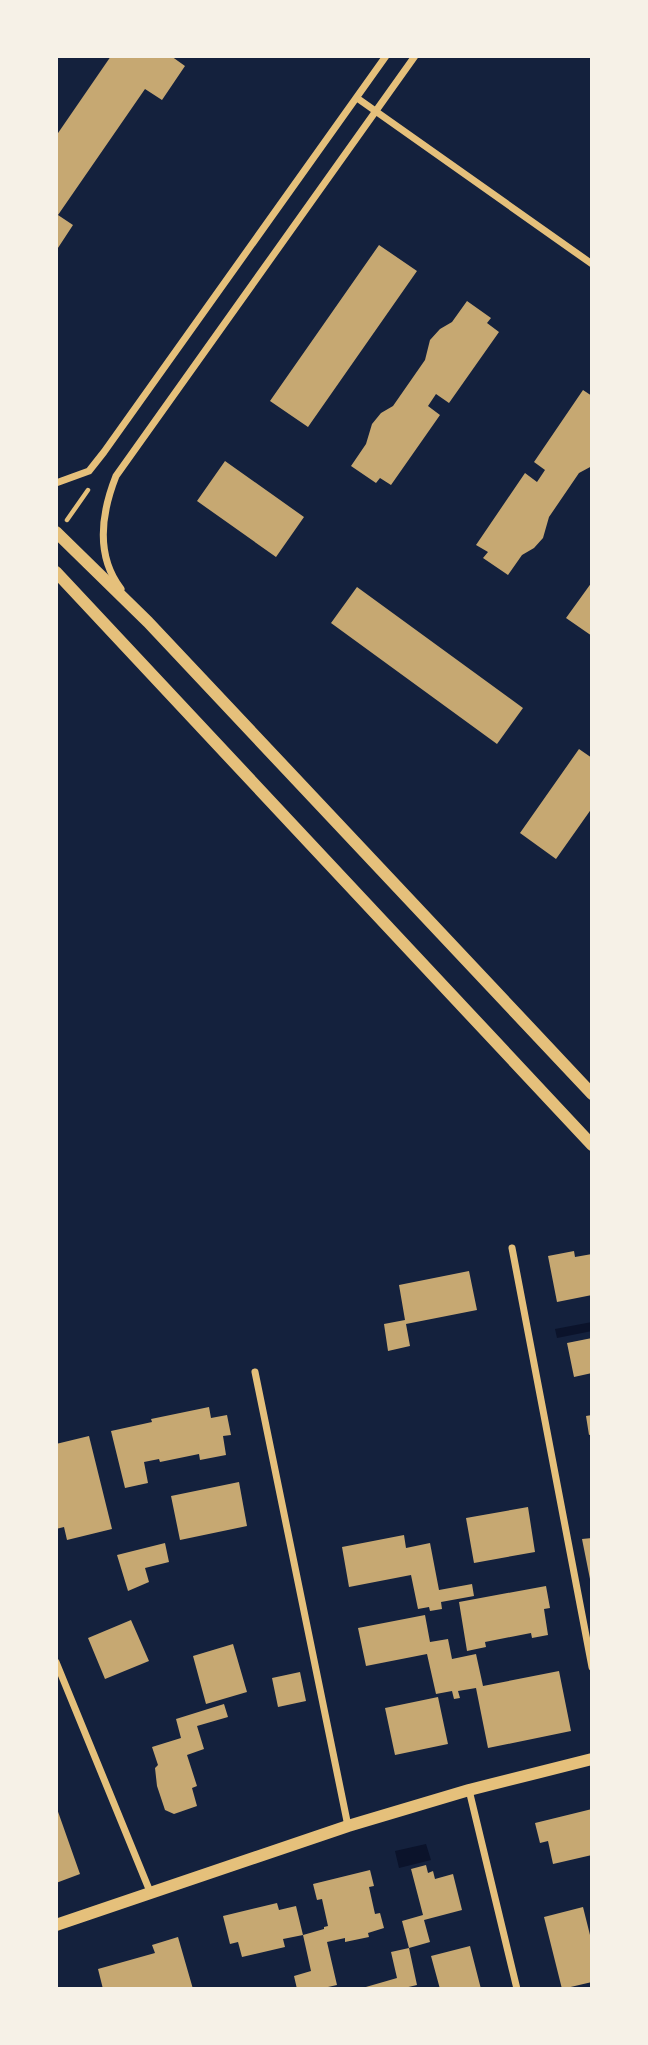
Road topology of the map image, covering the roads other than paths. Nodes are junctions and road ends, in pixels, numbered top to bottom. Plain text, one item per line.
1 (386, 56) edge
2 (415, 56) edge
3 (357, 98) junction
4 (375, 111) junction
5 (592, 264) edge
6 (56, 483) edge
7 (56, 532) edge
8 (56, 572) edge
9 (148, 622) junction
10 (592, 1094) edge
11 (592, 1145) edge
12 (512, 1248) dead end
13 (255, 1372) dead end
14 (56, 1662) edge
15 (592, 1667) edge
16 (592, 1759) edge
17 (469, 1790) junction
18 (348, 1826) junction
19 (151, 1894) junction
20 (56, 1925) edge
21 (517, 1989) edge

1 - 3 street
2 - 4 street
3 - 4 street
3 - 6 street
4 - 5 street
4 - 9 street
7 - 9 street
8 - 11 street
9 - 10 street
12 - 15 street
13 - 18 street
14 - 19 street
16 - 17 street
17 - 18 street
17 - 21 street
18 - 19 street
19 - 20 street

